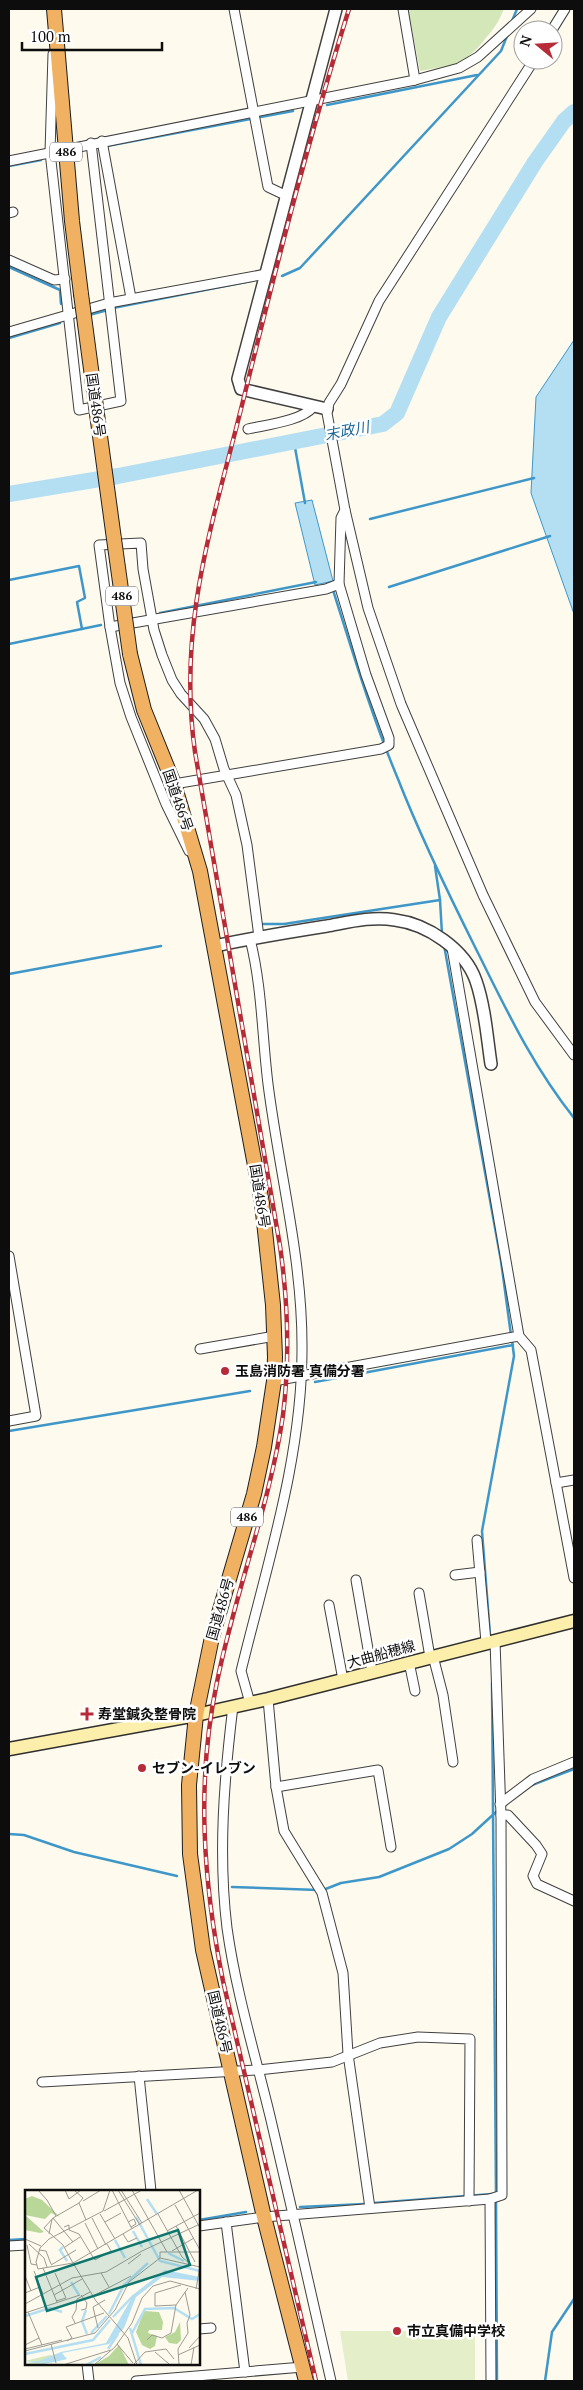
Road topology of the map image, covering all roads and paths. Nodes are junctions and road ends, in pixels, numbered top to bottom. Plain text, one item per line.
1 (54, 9) edge
2 (234, 9) edge
3 (336, 9) edge
4 (402, 9) edge
5 (531, 9) edge
6 (565, 9) edge
7 (558, 20) edge
8 (56, 36) junction
9 (528, 70) edge
10 (415, 80) junction
11 (311, 100) junction
12 (255, 116) junction
13 (102, 141) junction
14 (91, 143) junction
15 (66, 149) junction
16 (50, 152) junction
17 (9, 161) edge
18 (287, 196) junction
19 (9, 260) edge
20 (266, 274) junction
21 (65, 279) junction
22 (132, 298) junction
23 (110, 307) junction
24 (68, 314) junction
25 (9, 332) edge
26 (314, 408) junction
27 (327, 414) junction
28 (248, 429) dead end
29 (345, 510) junction
30 (337, 585) junction
31 (153, 621) junction
32 (110, 628) junction
33 (227, 776) junction
34 (174, 784) junction
35 (200, 871) junction
36 (254, 938) junction
37 (215, 946) junction
38 (450, 946) junction
39 (574, 1054) edge
40 (491, 1064) dead end
41 (9, 1256) edge
42 (275, 1336) junction
43 (519, 1336) junction
44 (200, 1349) dead end
45 (301, 1377) junction
46 (274, 1381) junction
47 (9, 1421) edge
48 (574, 1480) edge
49 (556, 1483) junction
50 (477, 1540) dead end
51 (480, 1572) junction
52 (455, 1575) dead end
53 (574, 1578) edge
54 (356, 1580) dead end
55 (420, 1593) dead end
56 (329, 1605) dead end
57 (574, 1621) edge
58 (491, 1641) junction
59 (431, 1656) junction
60 (409, 1662) junction
61 (372, 1672) junction
62 (343, 1680) junction
63 (415, 1691) dead end
64 (268, 1699) junction
65 (250, 1703) junction
66 (233, 1706) junction
67 (196, 1715) junction
68 (9, 1750) edge
69 (453, 1762) dead end
70 (574, 1762) edge
71 (276, 1787) junction
72 (500, 1804) junction
73 (501, 1815) junction
74 (391, 1847) dead end
75 (574, 1901) edge
76 (348, 2054) junction
77 (231, 2070) junction
78 (258, 2070) junction
79 (139, 2076) junction
80 (42, 2082) dead end
81 (151, 2190) edge
82 (469, 2197) junction
83 (494, 2198) junction
84 (370, 2208) junction
85 (294, 2215) junction
86 (264, 2217) junction
87 (226, 2222) junction
88 (200, 2226) edge
89 (25, 2245) edge
90 (9, 2246) edge
91 (211, 2328) dead end
92 (200, 2329) edge
93 (87, 2365) edge
94 (302, 2367) junction
95 (245, 2372) junction
96 (176, 2380) edge
97 (89, 2381) edge
98 (136, 2381) edge
99 (306, 2381) edge
100 (331, 2381) edge
101 (491, 2381) edge

1 - 8 highway, 国道486号 / 486
2 - 12 street
3 - 11 street
4 - 10 street
5 - 10 street
6 - 7 street
8 - 15 highway, 国道486号 / 486
8 - 16 street
9 - 27 street
10 - 11 street
11 - 12 street
11 - 18 street
12 - 13 street
12 - 18 street
13 - 14 street
13 - 22 street
14 - 15 street
14 - 23 street
15 - 16 street
15 - 34 highway, 国道486号 / 486, bridge
16 - 17 street
16 - 21 street
18 - 20 street
19 - 21 street
20 - 22 street
20 - 26 street
21 - 24 street
22 - 23 street
23 - 24 street
23 - 24 street
24 - 25 street
26 - 27 street
26 - 28 street
27 - 29 street
29 - 30 street
29 - 39 street
30 - 31 street
30 - 33 street
31 - 32 street
31 - 32 street
31 - 33 street
32 - 35 street
33 - 34 street
33 - 36 street
34 - 35 highway, 国道486号 / 486
35 - 37 highway, 国道486号 / 486
36 - 37 street
36 - 38 street
36 - 45 street
37 - 42 highway, 国道486号 / 486
38 - 40 street
38 - 43 street
41 - 47 street
42 - 44 street
42 - 46 highway, 国道486号 / 486
43 - 45 street
43 - 49 street
45 - 46 street
45 - 65 street
46 - 67 highway, 国道486号 / 486
48 - 49 street
49 - 53 street
50 - 51 street
51 - 52 street
51 - 58 street
54 - 61 street
55 - 59 street
56 - 62 street
57 - 58 main road, 大曲船穂線
58 - 59 main road, 大曲船穂線
58 - 72 street
59 - 60 main road, 大曲船穂線
59 - 69 street
60 - 61 main road, 大曲船穂線
60 - 63 street
61 - 62 main road, 大曲船穂線
62 - 64 main road, 大曲船穂線
64 - 65 main road, 大曲船穂線
64 - 71 street
65 - 66 main road, 大曲船穂線
66 - 67 main road, 大曲船穂線
66 - 78 street
67 - 68 main road, 大曲船穂線
67 - 77 highway, 国道486号 / 486
70 - 72 street
71 - 74 street
71 - 76 street
72 - 73 street
73 - 75 street
73 - 83 street
76 - 78 street
76 - 82 street
76 - 84 street
77 - 78 street
77 - 79 street
77 - 86 highway, 国道486号 / 486
78 - 85 street
79 - 80 street
79 - 81 street
82 - 83 street
82 - 84 street
83 - 101 street
84 - 85 street
85 - 86 street
85 - 100 street
86 - 87 street
86 - 94 highway, 国道486号 / 486
87 - 88 street
87 - 95 street
89 - 90 street
91 - 92 street
93 - 97 street
94 - 95 street
94 - 99 highway, 国道486号 / 486
95 - 96 street
96 - 98 street

